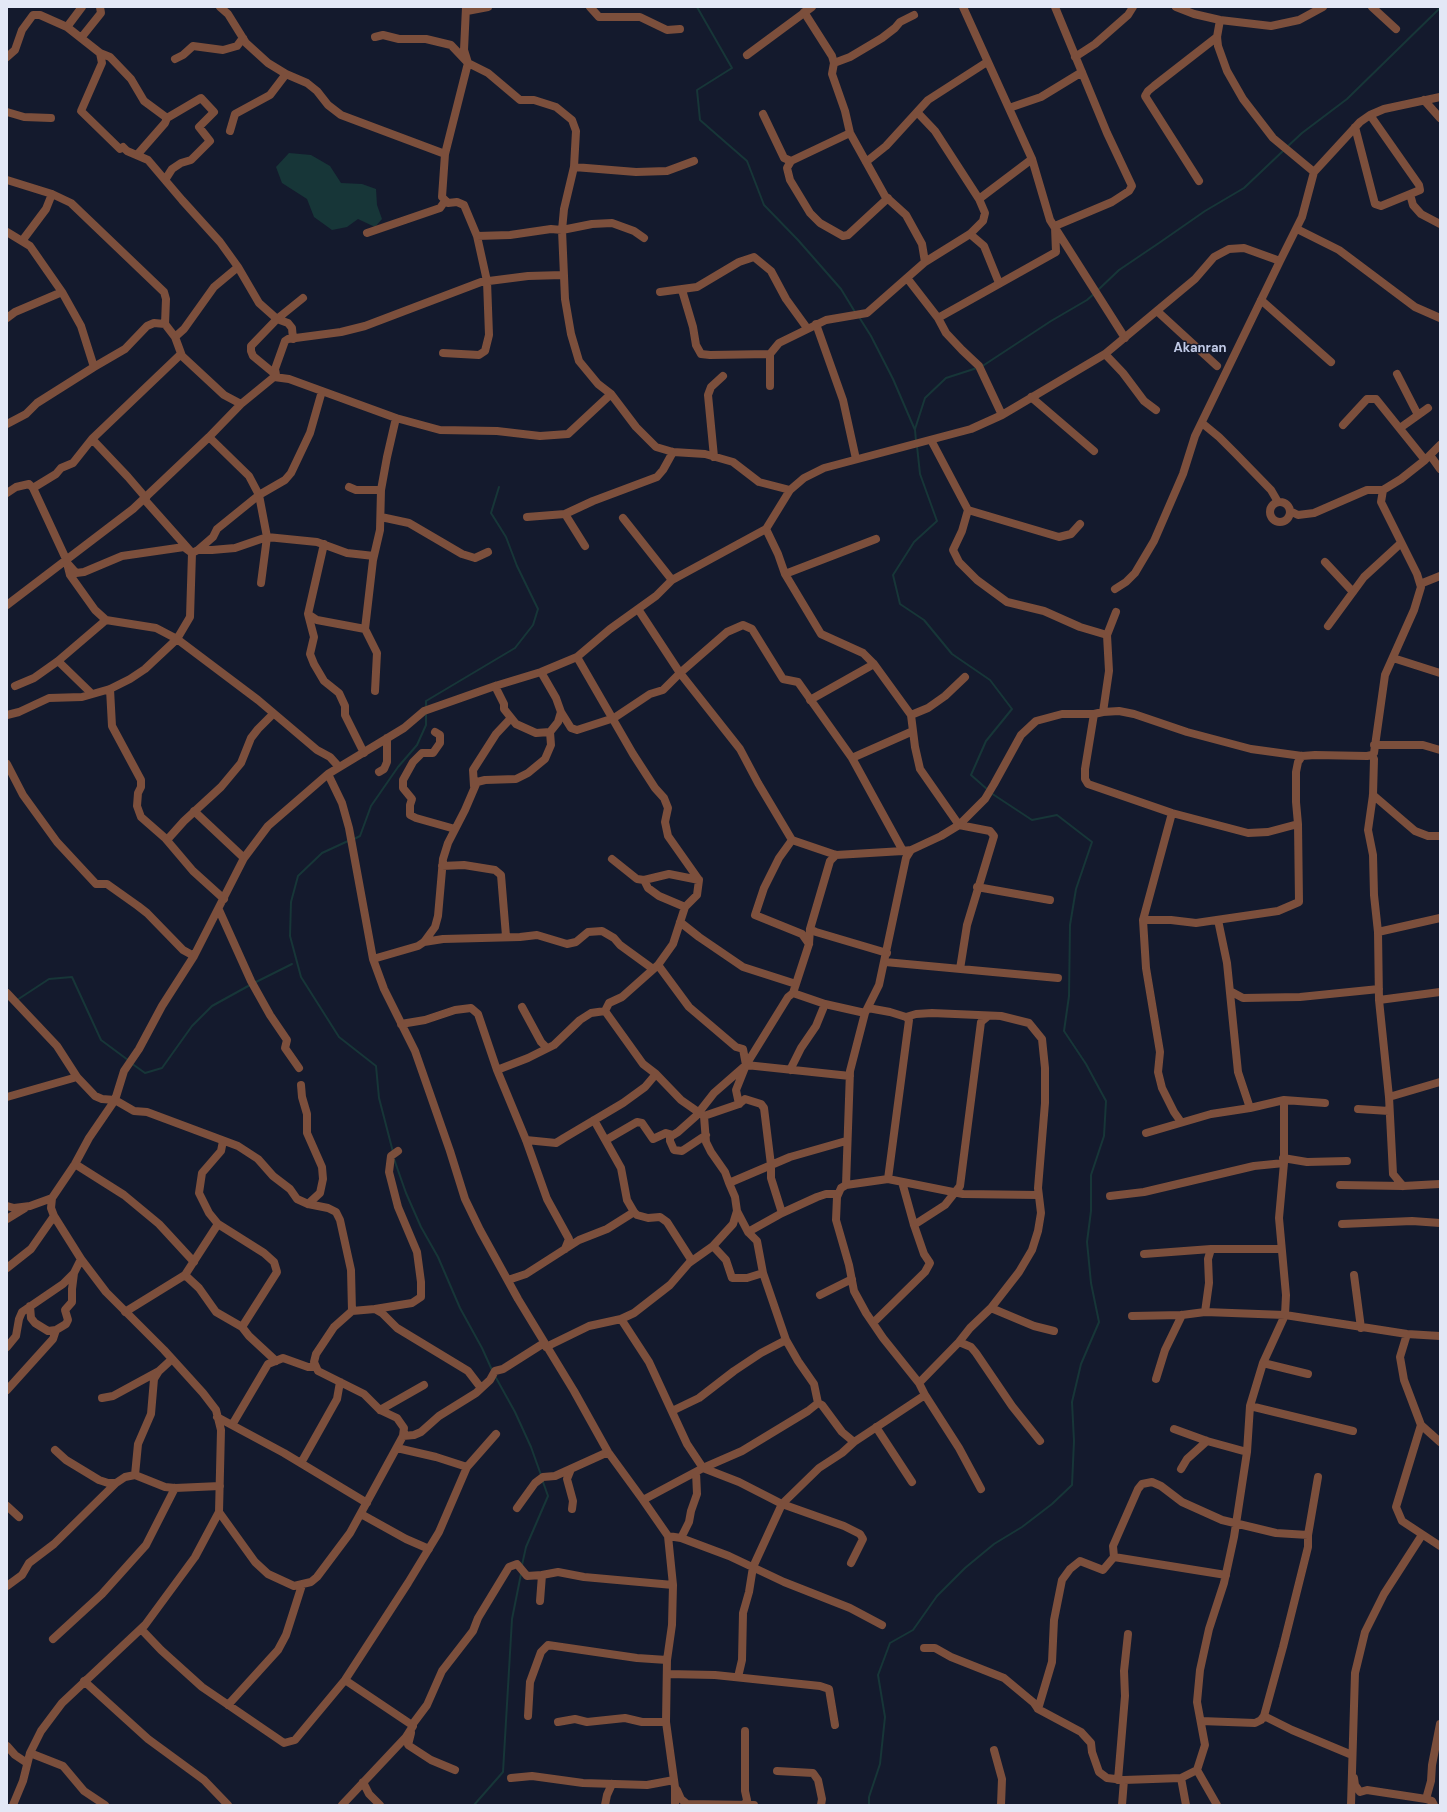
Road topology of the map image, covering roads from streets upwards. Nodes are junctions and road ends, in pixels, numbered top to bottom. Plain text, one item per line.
1 (82, 7) edge
2 (100, 7) edge
3 (220, 7) edge
4 (488, 7) edge
5 (590, 7) edge
6 (812, 7) edge
7 (963, 7) edge
8 (1055, 7) edge
9 (1132, 7) edge
10 (1176, 7) edge
11 (1323, 7) edge
12 (1372, 7) edge
13 (467, 9) edge
14 (804, 12) junction
15 (914, 15) dead end
16 (1220, 20) junction
17 (67, 27) junction
18 (680, 29) dead end
19 (1396, 29) dead end
20 (375, 37) dead end
21 (1217, 37) junction
22 (81, 38) junction
23 (243, 38) junction
24 (100, 53) junction
25 (747, 55) dead end
26 (7, 57) edge
27 (1075, 57) junction
28 (175, 59) dead end
29 (987, 62) junction
30 (468, 63) junction
31 (834, 63) junction
32 (1082, 72) junction
33 (286, 74) junction
34 (1440, 97) edge
35 (1424, 100) junction
36 (1009, 108) junction
37 (7, 112) edge
38 (917, 112) junction
39 (763, 114) dead end
40 (1370, 115) junction
41 (52, 118) dead end
42 (167, 118) junction
43 (1440, 118) edge
44 (1355, 127) junction
45 (230, 131) dead end
46 (850, 133) junction
47 (445, 154) junction
48 (137, 155) junction
49 (1032, 159) junction
50 (694, 161) dead end
51 (791, 161) junction
52 (866, 162) junction
53 (574, 167) junction
54 (1314, 172) junction
55 (7, 180) edge
56 (165, 180) junction
57 (1199, 181) dead end
58 (52, 194) junction
59 (1410, 194) junction
60 (888, 198) junction
61 (979, 199) junction
62 (445, 202) junction
63 (1440, 224) edge
64 (1055, 226) junction
65 (1297, 229) junction
66 (562, 230) junction
67 (7, 232) edge
68 (367, 233) dead end
69 (970, 234) junction
70 (478, 236) junction
71 (644, 238) dead end
72 (22, 241) junction
73 (1280, 261) junction
74 (925, 262) junction
75 (238, 267) junction
76 (563, 275) junction
77 (907, 278) junction
78 (487, 281) junction
79 (999, 283) junction
80 (682, 290) junction
81 (62, 292) junction
82 (660, 292) dead end
83 (303, 298) dead end
84 (1261, 300) junction
85 (1157, 311) junction
86 (7, 318) edge
87 (938, 318) junction
88 (1440, 318) edge
89 (277, 320) junction
90 (165, 324) junction
91 (816, 324) junction
92 (807, 328) junction
93 (175, 337) junction
94 (1125, 338) junction
95 (293, 339) junction
96 (443, 353) dead end
97 (181, 354) junction
98 (770, 354) junction
99 (1105, 354) junction
100 (1331, 362) dead end
101 (1217, 366) dead end
102 (94, 367) junction
103 (1397, 374) dead end
104 (275, 376) junction
105 (723, 376) dead end
106 (770, 386) dead end
107 (322, 392) junction
108 (611, 394) junction
109 (1031, 397) junction
110 (241, 404) junction
111 (1428, 408) dead end
112 (1156, 410) dead end
113 (1002, 415) junction
114 (1418, 415) junction
115 (396, 418) junction
116 (1202, 423) junction
117 (7, 424) edge
118 (1343, 425) dead end
119 (1400, 428) junction
120 (209, 437) junction
121 (92, 439) junction
122 (931, 440) junction
123 (1440, 445) edge
124 (1094, 451) dead end
125 (673, 452) junction
126 (714, 457) junction
127 (1428, 457) junction
128 (856, 459) junction
129 (1440, 469) edge
130 (349, 487) dead end
131 (33, 488) junction
132 (381, 490) junction
133 (790, 490) junction
134 (1383, 490) junction
135 (7, 493) edge
136 (259, 495) junction
137 (145, 499) junction
138 (1278, 502) junction
139 (968, 510) junction
140 (1290, 511) junction
141 (565, 514) junction
142 (381, 517) junction
143 (527, 517) dead end
144 (623, 518) dead end
145 (1080, 524) dead end
146 (766, 529) junction
147 (267, 537) junction
148 (876, 539) dead end
149 (1401, 543) junction
150 (324, 544) junction
151 (585, 546) dead end
152 (195, 551) junction
153 (488, 552) dead end
154 (374, 556) junction
155 (67, 561) junction
156 (1324, 562) dead end
157 (84, 572) junction
158 (785, 574) junction
159 (1440, 576) edge
160 (672, 580) junction
161 (261, 583) dead end
162 (1420, 584) junction
163 (78, 586) junction
164 (1114, 589) dead end
165 (1354, 592) junction
166 (7, 605) edge
167 (638, 609) junction
168 (1116, 612) dead end
169 (308, 614) junction
170 (106, 620) junction
171 (1328, 626) dead end
172 (365, 629) junction
173 (1107, 635) junction
174 (177, 639) junction
175 (577, 657) junction
176 (1393, 658) junction
177 (58, 661) junction
178 (874, 664) junction
179 (541, 672) junction
180 (680, 673) junction
181 (1440, 673) edge
182 (965, 677) dead end
183 (15, 686) dead end
184 (495, 686) junction
185 (110, 689) junction
186 (376, 691) dead end
187 (92, 694) junction
188 (810, 700) junction
189 (561, 712) junction
190 (1104, 712) junction
191 (273, 714) junction
192 (1094, 714) junction
193 (7, 715) edge
194 (911, 715) junction
195 (511, 718) junction
196 (614, 718) junction
197 (913, 731) junction
198 (435, 732) dead end
199 (550, 732) junction
200 (387, 738) junction
201 (1374, 746) junction
202 (1440, 750) edge
203 (364, 753) junction
204 (1372, 755) junction
205 (1302, 756) junction
206 (852, 758) junction
207 (7, 764) edge
208 (339, 767) junction
209 (379, 772) dead end
210 (328, 774) junction
211 (474, 786) junction
212 (1374, 795) junction
213 (194, 811) junction
214 (1172, 813) junction
215 (1298, 824) junction
216 (959, 825) junction
217 (455, 829) junction
218 (1440, 836) edge
219 (167, 840) junction
220 (792, 840) junction
221 (907, 851) junction
222 (836, 855) junction
223 (244, 858) junction
224 (612, 859) dead end
225 (442, 866) junction
226 (644, 880) junction
227 (699, 880) junction
228 (977, 887) junction
229 (224, 899) junction
230 (1050, 900) dead end
231 (685, 907) junction
232 (219, 910) junction
233 (1440, 918) edge
234 (1144, 920) junction
235 (1218, 920) junction
236 (680, 922) junction
237 (810, 929) junction
238 (1378, 932) junction
239 (506, 936) junction
240 (424, 942) junction
241 (809, 944) junction
242 (887, 952) junction
243 (194, 956) junction
244 (373, 959) junction
245 (885, 962) junction
246 (655, 967) junction
247 (960, 969) junction
248 (1058, 978) dead end
249 (796, 984) junction
250 (1230, 990) junction
251 (1379, 990) junction
252 (1440, 992) edge
253 (7, 993) edge
254 (793, 993) junction
255 (1379, 1000) junction
256 (825, 1004) junction
257 (522, 1007) dead end
258 (605, 1011) junction
259 (866, 1011) junction
260 (906, 1017) junction
261 (988, 1017) junction
262 (401, 1024) junction
263 (547, 1048) junction
264 (746, 1065) junction
265 (299, 1068) dead end
266 (497, 1070) junction
267 (790, 1070) junction
268 (656, 1074) junction
269 (850, 1076) junction
270 (77, 1077) junction
271 (1440, 1082) edge
272 (301, 1085) dead end
273 (7, 1097) edge
274 (1390, 1097) junction
275 (115, 1100) junction
276 (1284, 1100) junction
277 (1325, 1103) dead end
278 (738, 1104) junction
279 (1250, 1108) junction
280 (1358, 1109) dead end
281 (1389, 1111) junction
282 (701, 1115) junction
283 (594, 1120) junction
284 (1181, 1122) junction
285 (1146, 1133) dead end
286 (670, 1135) junction
287 (706, 1135) junction
288 (526, 1140) junction
289 (606, 1140) junction
290 (223, 1141) junction
291 (846, 1141) junction
292 (398, 1151) dead end
293 (1283, 1160) junction
294 (1347, 1161) dead end
295 (75, 1164) junction
296 (771, 1165) junction
297 (888, 1179) junction
298 (902, 1182) junction
299 (729, 1183) junction
300 (1440, 1184) edge
301 (846, 1185) junction
302 (1340, 1185) dead end
303 (1403, 1186) junction
304 (957, 1192) junction
305 (838, 1194) junction
306 (1038, 1195) junction
307 (1110, 1196) dead end
308 (52, 1198) junction
309 (308, 1204) junction
310 (7, 1206) edge
311 (30, 1206) junction
312 (737, 1211) junction
313 (634, 1212) junction
314 (782, 1213) junction
315 (54, 1216) junction
316 (7, 1219) edge
317 (1440, 1223) edge
318 (218, 1224) junction
319 (1342, 1224) dead end
320 (914, 1225) junction
321 (748, 1232) junction
322 (713, 1246) junction
323 (565, 1249) junction
324 (1211, 1249) junction
325 (1281, 1249) junction
326 (1144, 1254) dead end
327 (81, 1258) junction
328 (692, 1261) junction
329 (194, 1262) junction
330 (7, 1268) edge
331 (74, 1273) junction
332 (763, 1273) junction
333 (185, 1275) junction
334 (1354, 1275) dead end
335 (508, 1280) junction
336 (852, 1280) junction
337 (820, 1295) dead end
338 (30, 1306) junction
339 (991, 1308) junction
340 (375, 1309) junction
341 (125, 1312) junction
342 (352, 1312) junction
343 (1205, 1312) junction
344 (1182, 1315) junction
345 (1285, 1315) junction
346 (1132, 1316) dead end
347 (621, 1319) junction
348 (873, 1323) junction
349 (242, 1326) junction
350 (1361, 1328) junction
351 (56, 1330) junction
352 (1054, 1331) dead end
353 (1407, 1334) junction
354 (1440, 1336) edge
355 (786, 1340) junction
356 (959, 1342) junction
357 (545, 1345) junction
358 (7, 1347) edge
359 (171, 1360) junction
360 (276, 1361) junction
361 (1263, 1363) junction
362 (316, 1367) junction
363 (159, 1371) junction
364 (1308, 1374) dead end
365 (1156, 1379) dead end
366 (340, 1382) junction
367 (919, 1383) junction
368 (424, 1385) dead end
369 (482, 1388) junction
370 (7, 1390) edge
371 (358, 1391) junction
372 (925, 1395) junction
373 (102, 1398) dead end
374 (337, 1398) junction
375 (818, 1403) junction
376 (1250, 1406) junction
377 (380, 1410) junction
378 (672, 1411) junction
379 (218, 1417) junction
380 (232, 1425) junction
381 (1421, 1425) junction
382 (876, 1427) junction
383 (1174, 1429) dead end
384 (1353, 1431) dead end
385 (496, 1434) dead end
386 (402, 1436) junction
387 (1040, 1441) dead end
388 (1207, 1441) junction
389 (854, 1442) junction
390 (1440, 1442) edge
391 (396, 1448) junction
392 (55, 1450) dead end
393 (608, 1452) junction
394 (1247, 1452) junction
395 (301, 1463) junction
396 (467, 1467) junction
397 (571, 1469) junction
398 (1180, 1469) dead end
399 (699, 1470) junction
400 (135, 1475) junction
401 (1318, 1477) dead end
402 (912, 1482) dead end
403 (116, 1483) junction
404 (220, 1486) junction
405 (175, 1488) junction
406 (981, 1489) dead end
407 (643, 1500) junction
408 (366, 1503) junction
409 (782, 1504) junction
410 (7, 1506) edge
411 (517, 1508) dead end
412 (572, 1509) dead end
413 (219, 1512) junction
414 (361, 1514) junction
415 (20, 1517) dead end
416 (1236, 1523) junction
417 (1308, 1535) junction
418 (1422, 1535) junction
419 (668, 1536) junction
420 (681, 1538) junction
421 (1440, 1546) edge
422 (429, 1549) junction
423 (1114, 1557) junction
424 (851, 1562) dead end
425 (753, 1567) junction
426 (542, 1575) junction
427 (1226, 1575) junction
428 (302, 1585) junction
429 (673, 1585) junction
430 (7, 1586) edge
431 (540, 1601) dead end
432 (882, 1625) dead end
433 (141, 1629) junction
434 (1128, 1634) dead end
435 (53, 1639) dead end
436 (924, 1648) dead end
437 (667, 1660) junction
438 (667, 1674) junction
439 (738, 1677) junction
440 (345, 1680) junction
441 (84, 1681) junction
442 (228, 1705) junction
443 (1038, 1709) junction
444 (528, 1716) dead end
445 (1264, 1716) junction
446 (1201, 1721) junction
447 (558, 1722) dead end
448 (666, 1722) junction
449 (1440, 1724) edge
450 (835, 1725) dead end
451 (412, 1726) junction
452 (745, 1731) dead end
453 (7, 1746) edge
454 (994, 1750) dead end
455 (30, 1753) junction
456 (1352, 1755) junction
457 (27, 1763) junction
458 (1351, 1768) junction
459 (455, 1770) dead end
460 (1197, 1770) junction
461 (777, 1771) dead end
462 (511, 1778) dead end
463 (1181, 1778) junction
464 (1121, 1780) junction
465 (364, 1782) junction
466 (612, 1784) junction
467 (674, 1784) junction
468 (1426, 1799) junction
469 (13, 1805) edge
470 (105, 1805) edge
471 (228, 1805) edge
472 (342, 1805) edge
473 (380, 1805) edge
474 (605, 1805) edge
475 (675, 1805) edge
476 (745, 1805) edge
477 (754, 1805) edge
478 (821, 1805) edge
479 (1001, 1805) edge
480 (1122, 1805) edge
481 (1186, 1805) edge
482 (1217, 1805) edge
483 (1351, 1805) edge
484 (1434, 1805) edge

1 - 17 street
2 - 22 street
3 - 23 street
4 - 13 street
5 - 18 street
6 - 14 street
7 - 29 street
8 - 27 street
9 - 27 street
10 - 16 street
11 - 16 street
12 - 19 street
13 - 30 street
14 - 25 street
14 - 31 street
15 - 31 street
16 - 21 street
17 - 22 street
17 - 26 street
20 - 30 street
21 - 54 street
21 - 57 street
22 - 24 street
23 - 28 street
23 - 33 street
24 - 42 street
24 - 48 street
27 - 32 street
29 - 36 street
29 - 38 street
30 - 47 street
30 - 53 street
31 - 46 street
32 - 36 street
32 - 64 street
33 - 45 street
33 - 47 street
34 - 35 street
35 - 40 street
35 - 43 street
36 - 49 street
37 - 41 street
38 - 52 street
38 - 61 street
39 - 51 street
40 - 44 street
40 - 59 street
42 - 48 street
42 - 56 street
44 - 54 street
44 - 59 street
46 - 51 street
46 - 52 street
47 - 62 street
48 - 56 street
49 - 61 street
49 - 64 street
50 - 53 street
51 - 60 street
52 - 60 street
53 - 66 street
54 - 65 street
55 - 58 street
56 - 75 street
58 - 72 street
58 - 90 street
59 - 63 street
60 - 74 street
61 - 69 street
62 - 68 street
62 - 70 street
64 - 79 street
64 - 94 street
65 - 73 street
65 - 88 street
66 - 70 street
66 - 71 street
66 - 76 street
67 - 72 street
69 - 74 street
69 - 79 street
70 - 78 street
72 - 81 street
73 - 84 street
73 - 85 street
74 - 77 street
75 - 89 street
75 - 93 street
76 - 78 street
76 - 108 street
77 - 87 street
77 - 91 street
78 - 95 street
78 - 96 street
79 - 87 street
80 - 82 street
80 - 92 street
80 - 98 street
81 - 86 street
81 - 102 street
83 - 89 street
84 - 100 street
84 - 116 street
85 - 94 street
85 - 101 street
87 - 113 street
89 - 95 street
89 - 104 street
90 - 93 street
90 - 102 street
91 - 92 street
91 - 128 street
92 - 98 street
93 - 97 street
94 - 99 street
95 - 104 street
97 - 110 street
97 - 121 street
98 - 106 street
99 - 109 street
99 - 112 street
102 - 117 street
103 - 114 street
104 - 107 street
104 - 110 street
105 - 126 street
107 - 115 street
107 - 136 street
108 - 115 street
108 - 125 street
109 - 113 street
109 - 124 street
110 - 120 street
111 - 114 street
113 - 122 street
114 - 119 street
115 - 132 street
116 - 138 street
116 - 164 street
118 - 119 street
119 - 127 street
120 - 136 street
120 - 137 street
121 - 131 street
121 - 137 street
122 - 128 street
122 - 139 street
123 - 127 street
125 - 126 street
125 - 141 street
126 - 133 street
127 - 129 street
127 - 134 street
128 - 133 street
130 - 132 street
131 - 135 street
131 - 155 street
132 - 142 street
133 - 146 street
134 - 140 street
134 - 149 street
136 - 147 street
136 - 152 street
137 - 152 street
137 - 155 street
138 - 140 street
138 - 140 street
139 - 145 street
139 - 173 street
141 - 143 street
141 - 151 street
142 - 153 street
142 - 154 street
144 - 160 street
146 - 158 street
146 - 160 street
147 - 150 street
147 - 152 street
147 - 161 street
148 - 158 street
149 - 162 street
149 - 165 street
150 - 154 street
150 - 169 street
152 - 157 street
152 - 174 street
154 - 172 street
155 - 157 street
155 - 163 street
155 - 166 street
156 - 165 street
157 - 163 street
158 - 178 street
159 - 162 street
160 - 167 street
162 - 176 street
163 - 170 street
165 - 171 street
167 - 175 street
167 - 180 street
168 - 173 street
169 - 172 street
169 - 203 street
170 - 174 street
170 - 177 street
172 - 186 street
173 - 190 street
174 - 185 street
174 - 191 street
175 - 179 street
175 - 196 street
176 - 181 street
176 - 201 street
177 - 183 street
177 - 187 street
178 - 188 street
178 - 194 street
179 - 184 street
179 - 189 street
180 - 188 street
180 - 196 street
180 - 220 street
182 - 194 street
184 - 195 street
184 - 200 street
185 - 187 street
185 - 219 street
187 - 193 street
188 - 206 street
189 - 196 street
189 - 199 street
190 - 192 street
190 - 205 street
191 - 208 street
191 - 213 street
192 - 214 street
192 - 216 street
194 - 197 street
195 - 199 street
195 - 211 street
196 - 227 street
197 - 206 street
197 - 216 street
198 - 217 street
199 - 211 street
200 - 203 street
200 - 209 street
201 - 202 street
201 - 204 street
203 - 208 street
204 - 205 street
204 - 212 street
205 - 215 street
206 - 221 street
207 - 243 street
208 - 210 street
210 - 223 street
210 - 244 street
211 - 217 street
212 - 218 street
212 - 238 street
213 - 219 street
213 - 223 street
214 - 215 street
214 - 234 street
215 - 235 street
216 - 221 street
216 - 228 street
217 - 225 street
219 - 229 street
220 - 222 street
220 - 241 street
221 - 222 street
221 - 242 street
222 - 237 street
223 - 229 street
224 - 226 street
225 - 239 street
225 - 240 street
226 - 227 street
226 - 231 street
227 - 231 street
228 - 230 street
228 - 247 street
229 - 232 street
231 - 236 street
232 - 243 street
232 - 265 street
233 - 238 street
234 - 235 street
234 - 284 street
235 - 250 street
236 - 246 street
236 - 249 street
237 - 241 street
237 - 242 street
238 - 251 street
239 - 240 street
239 - 246 street
240 - 244 street
241 - 249 street
242 - 245 street
243 - 275 street
244 - 262 street
245 - 247 street
245 - 259 street
246 - 258 street
246 - 264 street
247 - 248 street
249 - 254 street
250 - 251 street
250 - 279 street
251 - 255 street
252 - 255 street
253 - 270 street
254 - 256 street
254 - 264 street
255 - 274 street
256 - 259 street
256 - 267 street
257 - 263 street
258 - 263 street
258 - 268 street
259 - 260 street
259 - 269 street
260 - 261 street
260 - 297 street
261 - 304 street
261 - 306 street
262 - 266 street
262 - 335 street
263 - 266 street
264 - 267 street
264 - 278 street
264 - 282 street
266 - 288 street
267 - 269 street
268 - 282 street
268 - 283 street
269 - 291 street
270 - 273 street
270 - 275 street
271 - 274 street
272 - 309 street
274 - 281 street
275 - 290 street
275 - 295 street
276 - 277 street
276 - 279 street
276 - 293 street
278 - 282 street
278 - 296 street
279 - 284 street
280 - 281 street
281 - 303 street
282 - 286 street
282 - 287 street
283 - 288 street
283 - 289 street
284 - 285 street
286 - 287 street
286 - 289 street
287 - 299 street
288 - 323 street
289 - 313 street
290 - 309 street
290 - 318 street
291 - 296 street
291 - 301 street
292 - 340 street
293 - 294 street
293 - 307 street
293 - 325 street
295 - 308 street
295 - 329 street
296 - 299 street
296 - 314 street
297 - 298 street
297 - 301 street
298 - 304 street
298 - 320 street
299 - 312 street
300 - 303 street
301 - 305 street
302 - 303 street
304 - 306 street
304 - 320 street
305 - 314 street
305 - 336 street
306 - 339 street
308 - 311 street
308 - 315 street
309 - 342 street
310 - 311 street
311 - 316 street
312 - 321 street
312 - 322 street
313 - 323 street
313 - 328 street
314 - 321 street
315 - 327 street
315 - 330 street
317 - 319 street
318 - 329 street
318 - 349 street
320 - 348 street
321 - 332 street
322 - 328 street
322 - 332 street
323 - 335 street
324 - 325 street
324 - 326 street
324 - 343 street
325 - 345 street
327 - 331 street
327 - 341 street
328 - 347 street
329 - 333 street
331 - 338 street
331 - 351 street
332 - 355 street
333 - 341 street
333 - 349 street
334 - 350 street
335 - 357 street
336 - 337 street
336 - 348 street
338 - 351 street
338 - 358 street
339 - 352 street
339 - 356 street
340 - 342 street
340 - 369 street
341 - 359 street
342 - 362 street
343 - 344 street
343 - 345 street
344 - 346 street
344 - 365 street
345 - 350 street
345 - 361 street
347 - 357 street
347 - 378 street
348 - 367 street
349 - 360 street
350 - 353 street
351 - 370 street
353 - 354 street
353 - 381 street
355 - 375 street
355 - 378 street
356 - 367 street
356 - 387 street
357 - 369 street
357 - 393 street
359 - 363 street
359 - 379 street
360 - 362 street
360 - 380 street
361 - 364 street
361 - 376 street
362 - 366 street
363 - 373 street
363 - 400 street
366 - 371 street
366 - 374 street
367 - 372 street
368 - 377 street
369 - 386 street
371 - 374 street
371 - 377 street
372 - 382 street
372 - 406 street
374 - 395 street
375 - 389 street
375 - 399 street
376 - 384 street
376 - 394 street
377 - 386 street
378 - 399 street
379 - 380 street
379 - 404 street
380 - 395 street
381 - 390 street
381 - 418 street
382 - 389 street
382 - 402 street
383 - 388 street
385 - 396 street
386 - 391 street
388 - 394 street
388 - 398 street
389 - 409 street
391 - 396 street
391 - 408 street
392 - 403 street
393 - 397 street
393 - 407 street
394 - 416 street
395 - 408 street
396 - 422 street
397 - 411 street
397 - 412 street
399 - 407 street
399 - 409 street
399 - 420 street
400 - 403 street
400 - 405 street
401 - 417 street
403 - 430 street
404 - 405 street
404 - 413 street
405 - 435 street
407 - 419 street
408 - 414 street
409 - 424 street
409 - 425 street
410 - 415 street
413 - 428 street
413 - 433 street
414 - 422 street
414 - 428 street
416 - 417 street
416 - 423 street
416 - 427 street
417 - 445 street
418 - 421 street
418 - 456 street
419 - 420 street
419 - 429 street
420 - 425 street
422 - 440 street
423 - 427 street
423 - 443 street
425 - 432 street
425 - 439 street
426 - 429 street
426 - 431 street
426 - 451 street
427 - 446 street
428 - 442 street
429 - 437 street
433 - 441 street
433 - 442 street
434 - 464 street
436 - 443 street
437 - 438 street
437 - 444 street
438 - 439 street
438 - 448 street
439 - 450 street
440 - 442 street
440 - 451 street
441 - 455 street
441 - 471 street
443 - 464 street
445 - 446 street
445 - 456 street
446 - 460 street
447 - 448 street
448 - 467 street
449 - 468 street
451 - 459 street
451 - 465 street
452 - 476 street
453 - 457 street
454 - 479 street
455 - 457 street
455 - 470 street
456 - 458 street
457 - 469 street
458 - 468 street
458 - 483 street
460 - 463 street
460 - 482 street
461 - 478 street
462 - 466 street
463 - 464 street
463 - 481 street
464 - 480 street
465 - 472 street
465 - 473 street
466 - 467 street
466 - 474 street
467 - 475 street
467 - 476 street
468 - 484 street
476 - 477 street

